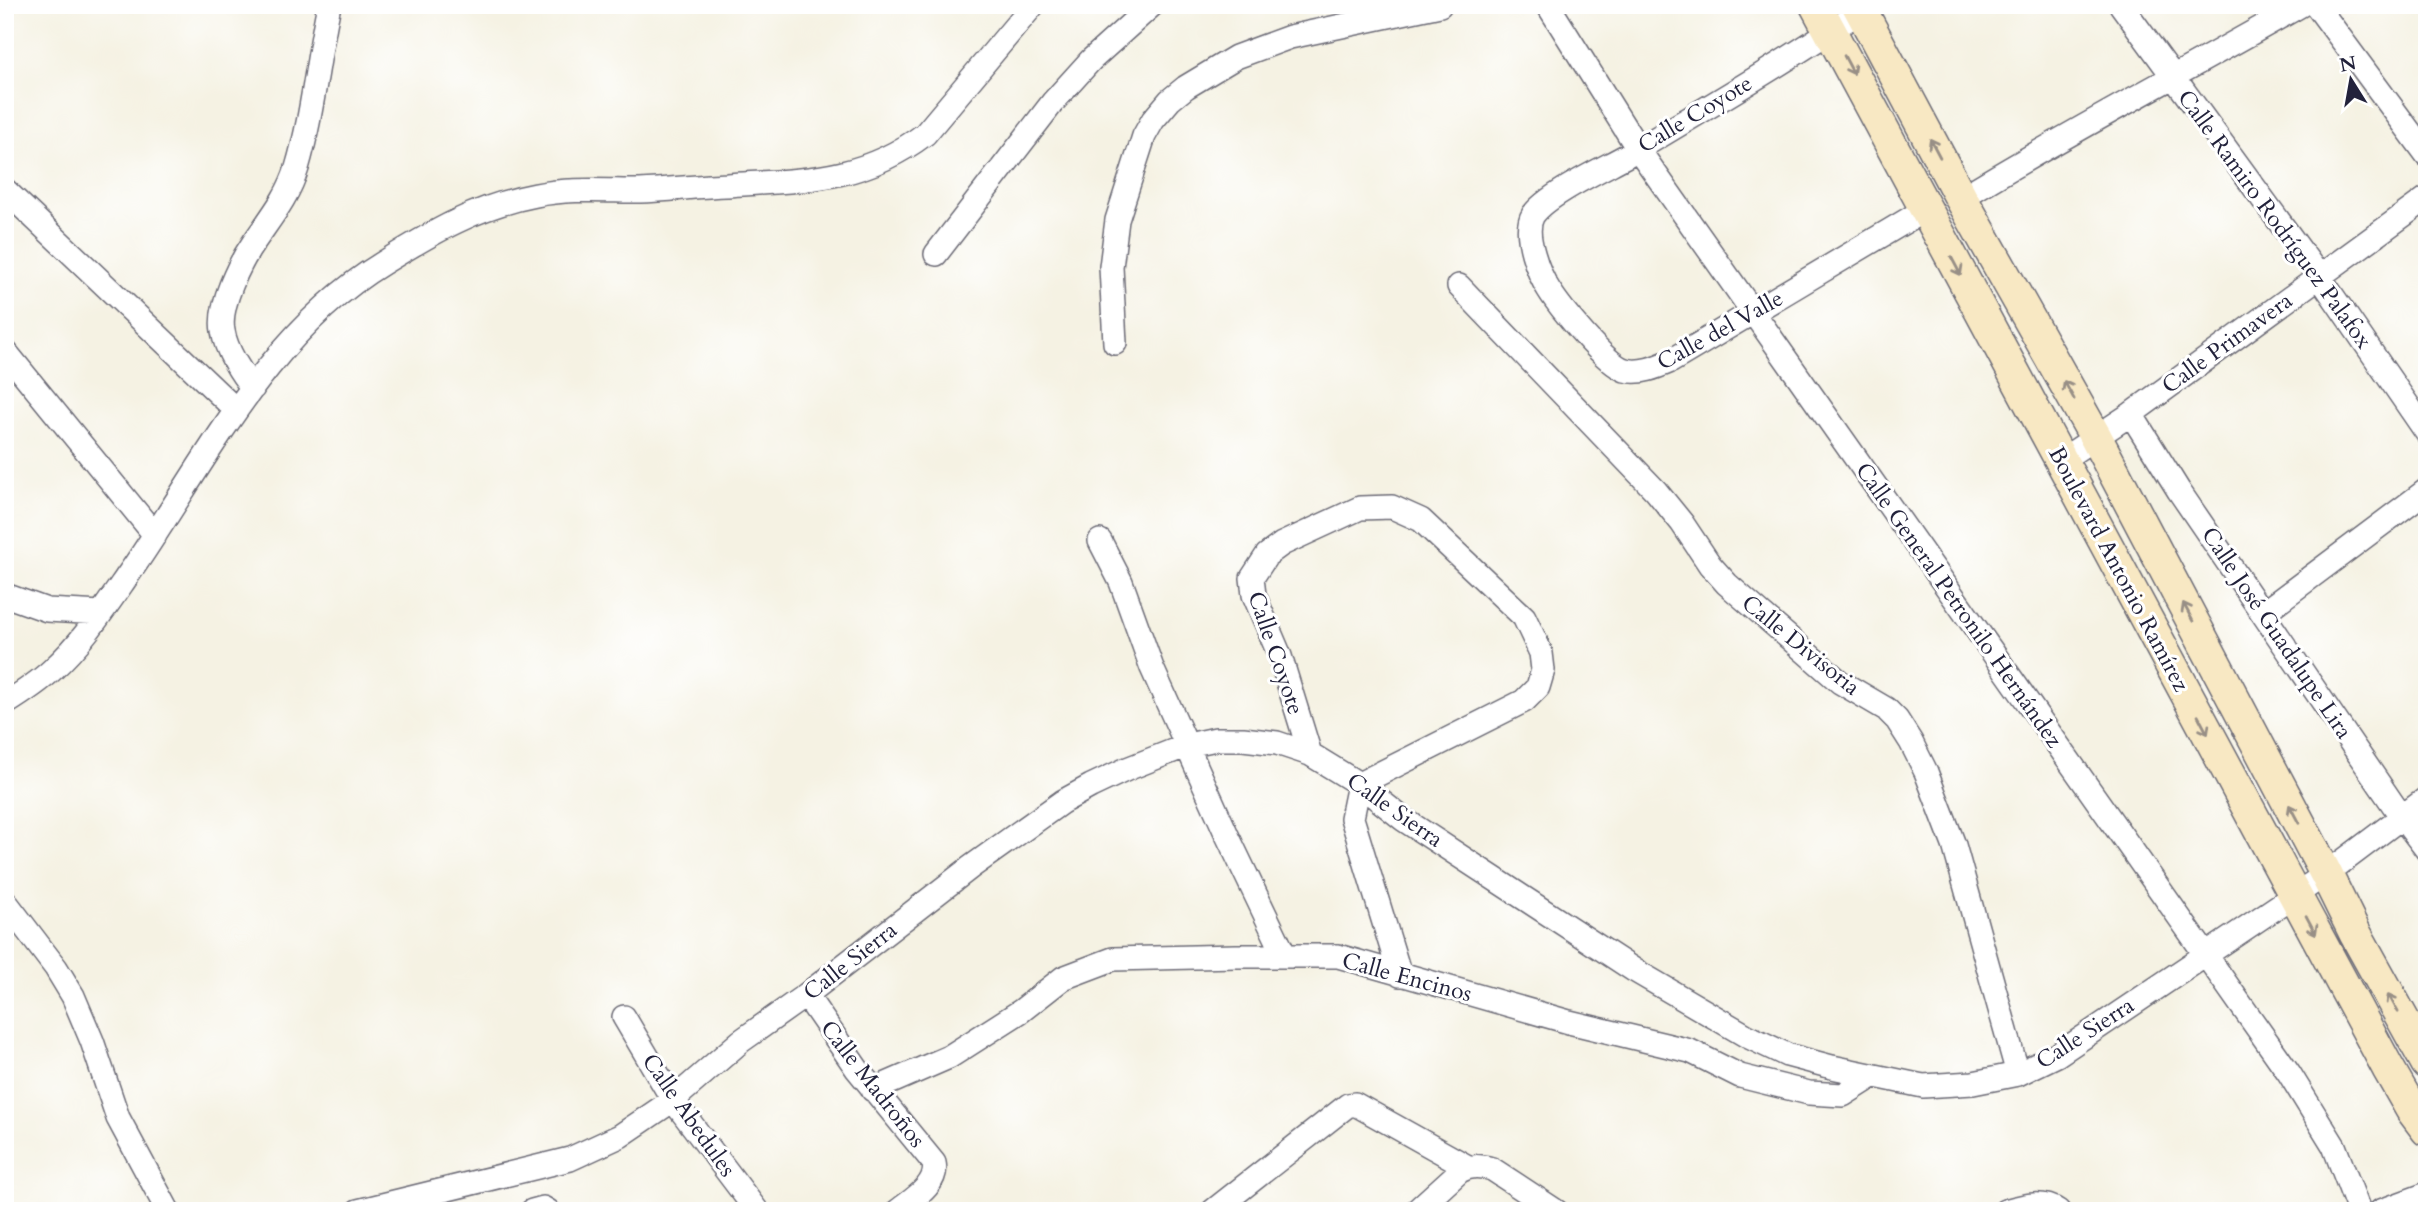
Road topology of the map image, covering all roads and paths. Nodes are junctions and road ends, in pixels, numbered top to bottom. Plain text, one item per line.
1 (329, 5) edge
2 (1033, 5) edge
3 (1152, 5) edge
4 (1440, 5) edge
5 (1548, 5) edge
6 (2121, 5) edge
7 (2301, 5) edge
8 (2316, 5) edge
9 (1863, 7) edge
10 (1823, 18) edge
11 (2173, 78) junction
12 (1638, 149) junction
13 (2427, 155) edge
14 (5, 190) edge
15 (1961, 198) junction
16 (2427, 198) edge
17 (1926, 209) junction
18 (1530, 229) joint
19 (936, 254) dead end
20 (2319, 276) junction
21 (1459, 286) dead end
22 (1752, 312) junction
23 (1115, 343) dead end
24 (5, 351) edge
25 (253, 388) junction
26 (236, 410) junction
27 (2131, 414) junction
28 (2427, 433) edge
29 (2095, 436) junction
30 (2060, 461) junction
31 (2427, 491) edge
32 (155, 535) junction
33 (1100, 541) dead end
34 (5, 595) edge
35 (2264, 612) junction
36 (101, 613) junction
37 (5, 704) edge
38 (1188, 745) junction
39 (1310, 754) junction
40 (1359, 785) junction
41 (2427, 798) edge
42 (2401, 816) junction
43 (2427, 850) edge
44 (2326, 874) junction
45 (2294, 894) junction
46 (6, 902) edge
47 (2205, 953) junction
48 (1285, 956) junction
49 (1400, 975) junction
50 (806, 995) junction
51 (624, 1017) dead end
52 (2427, 1063) edge
53 (2018, 1074) junction
54 (1873, 1076) junction
55 (873, 1090) junction
56 (673, 1100) junction
57 (2427, 1130) edge
58 (1468, 1167) junction
59 (2427, 1194) edge
60 (2057, 1210) edge
61 (168, 1211) edge
62 (358, 1211) edge
63 (757, 1211) edge
64 (898, 1211) edge
65 (1213, 1211) edge
66 (1416, 1211) edge
67 (1556, 1211) edge
68 (2005, 1211) edge
69 (2359, 1211) edge
70 (2381, 1211) edge

1 - 25 street
2 - 25 street
3 - 19 street
4 - 23 street
5 - 12 street, Calle General Petronilo Hernández
6 - 11 street, Calle Ramiro Rodríguez Palafox
7 - 11 street
8 - 13 street
9 - 10 street, Calle Coyote
15 -> 9 main road, Boulevard Antonio Ramírez
10 - 12 street, Calle Coyote
10 -> 17 main road, Boulevard Antonio Ramírez
11 - 15 street
11 - 20 street, Calle Ramiro Rodríguez Palafox
12 - 18 street, Calle Coyote
12 - 22 street, Calle General Petronilo Hernández
14 - 26 street
29 -> 15 main road, Boulevard Antonio Ramírez
16 - 20 street, Calle Primavera
17 - 22 street, Calle del Valle
17 -> 30 main road, Boulevard Antonio Ramírez
18 - 22 street, Calle del Valle
20 - 27 street, Calle Primavera
20 - 28 street, Calle Ramiro Rodríguez Palafox
21 - 53 street, Calle Divisoria
22 - 47 street, Calle General Petronilo Hernández
24 - 32 street
25 - 26 street
26 - 32 street
27 - 29 street, Calle Primavera
27 - 35 street, Calle José Guadalupe Lira
29 - 30 street, Calle Primavera
44 -> 29 main road, Boulevard Antonio Ramírez
30 -> 45 main road, Boulevard Antonio Ramírez
31 - 35 street
32 - 36 street
33 - 38 street
34 - 36 street
35 - 42 street, Calle José Guadalupe Lira
36 - 37 street
38 - 39 street, Calle Sierra
38 - 48 street
38 - 50 street, Calle Sierra
39 - 40 street, Calle Sierra
39 - 40 street, Calle Coyote
40 - 49 street
40 - 54 street, Calle Sierra
41 - 42 street, Calle Sierra
42 - 43 street, Calle José Guadalupe Lira
42 - 44 street, Calle Sierra
44 - 45 street, Calle Sierra
52 -> 44 main road, Boulevard Antonio Ramírez
45 - 47 street, Calle Sierra
45 -> 57 main road, Boulevard Antonio Ramírez
46 - 61 street
47 - 53 street, Calle Sierra
47 - 69 street, Calle General Petronilo Hernández
48 - 49 street, Calle Encinos
48 - 55 street, Calle Encinos
49 - 54 street, Calle Encinos
50 - 55 street, Calle Madroños
50 - 56 street, Calle Sierra
51 - 56 street, Calle Abedules
53 - 54 street, Calle Sierra
55 - 64 street, Calle Madroños
56 - 62 street, Calle Sierra
56 - 63 street, Calle Abedules
58 - 65 street
58 - 66 street
58 - 67 street
59 - 70 street
60 - 68 street

